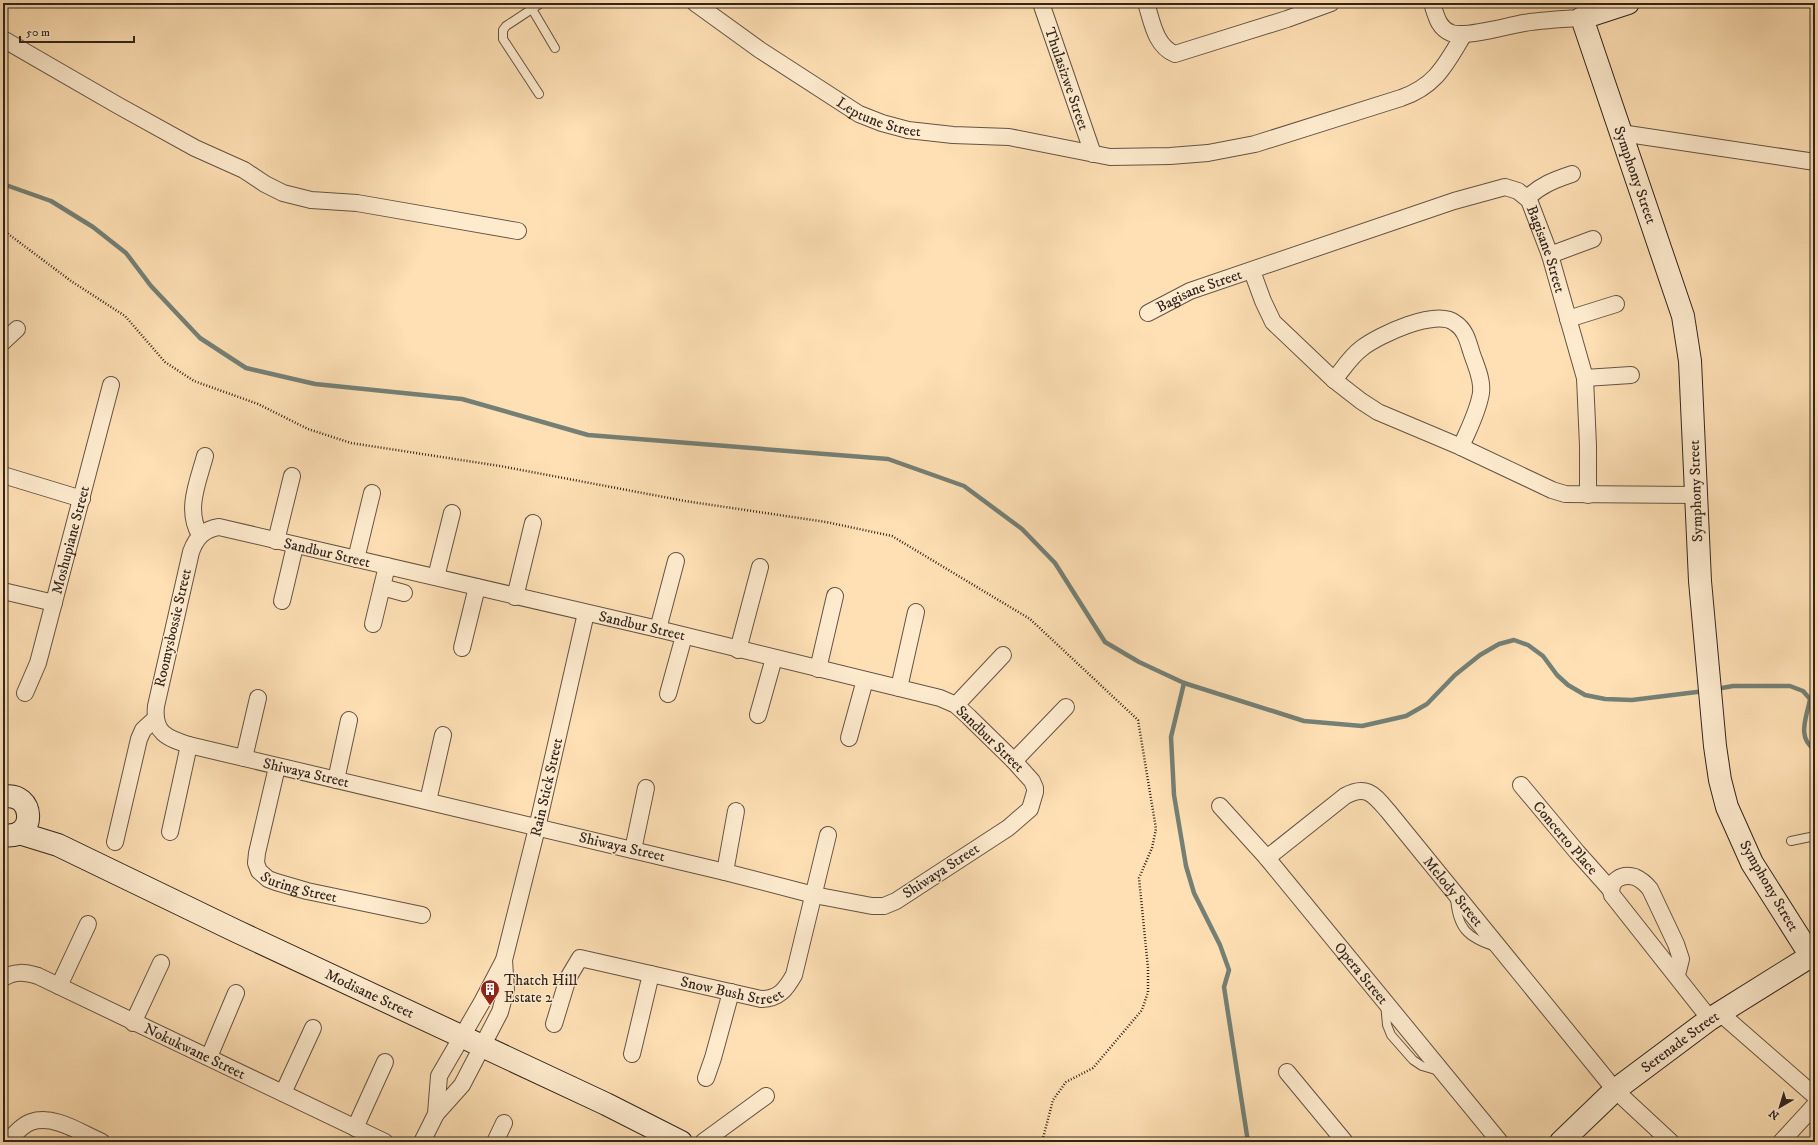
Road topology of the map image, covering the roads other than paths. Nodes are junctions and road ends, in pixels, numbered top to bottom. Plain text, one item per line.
1 (541, 3) edge
2 (695, 3) edge
3 (1041, 3) edge
4 (1146, 3) edge
5 (1331, 3) edge
6 (1432, 3) edge
7 (1628, 3) edge
8 (532, 9) junction
9 (1582, 18) junction
10 (1464, 34) junction
11 (3, 39) edge
12 (554, 48) dead end
13 (539, 94) dead end
14 (1621, 133) junction
15 (1093, 154) junction
16 (1815, 162) edge
17 (1572, 174) dead end
18 (1526, 198) junction
19 (518, 231) dead end
20 (1593, 239) dead end
21 (1550, 255) junction
22 (1252, 271) junction
23 (1616, 304) dead end
24 (1148, 313) dead end
25 (1568, 319) junction
26 (17, 329) dead end
27 (3, 342) edge
28 (1631, 375) dead end
29 (1585, 378) junction
30 (1334, 380) junction
31 (111, 385) dead end
32 (1461, 447) junction
33 (205, 456) dead end
34 (3, 476) edge
35 (292, 476) dead end
36 (372, 493) dead end
37 (1588, 495) junction
38 (1697, 495) junction
39 (82, 499) junction
40 (452, 513) dead end
41 (533, 523) dead end
42 (199, 537) junction
43 (276, 541) junction
44 (295, 546) junction
45 (356, 559) junction
46 (676, 561) dead end
47 (387, 566) junction
48 (760, 566) dead end
49 (436, 577) junction
50 (382, 587) junction
51 (477, 587) junction
52 (3, 590) edge
53 (404, 593) dead end
54 (835, 596) dead end
55 (515, 597) junction
56 (282, 601) dead end
57 (54, 603) junction
58 (916, 612) dead end
59 (586, 613) junction
60 (373, 624) dead end
61 (658, 629) junction
62 (684, 636) junction
63 (462, 648) dead end
64 (738, 650) junction
65 (1004, 655) dead end
66 (774, 658) junction
67 (818, 669) junction
68 (865, 680) junction
69 (899, 688) junction
70 (25, 693) dead end
71 (668, 694) dead end
72 (258, 698) dead end
73 (956, 705) junction
74 (1066, 707) dead end
75 (758, 715) dead end
76 (349, 720) dead end
77 (156, 722) junction
78 (443, 735) dead end
79 (849, 738) dead end
80 (189, 745) junction
81 (244, 758) junction
82 (1014, 761) junction
83 (278, 767) junction
84 (336, 780) junction
85 (1522, 785) dead end
86 (646, 788) dead end
87 (4, 796) edge
88 (428, 801) junction
89 (1220, 806) dead end
90 (1030, 809) joint
91 (736, 811) dead end
92 (17, 828) edge
93 (537, 828) junction
94 (170, 832) dead end
95 (828, 835) dead end
96 (1815, 836) edge
97 (1791, 841) dead end
98 (115, 842) dead end
99 (633, 850) junction
100 (1267, 858) junction
101 (725, 872) junction
102 (1610, 889) junction
103 (814, 895) junction
104 (422, 915) dead end
105 (88, 924) dead end
106 (1813, 955) edge
107 (504, 960) junction
108 (161, 963) dead end
109 (651, 974) junction
110 (1677, 975) junction
111 (3, 978) edge
112 (59, 986) junction
113 (731, 992) junction
114 (236, 993) dead end
115 (1715, 1016) junction
116 (134, 1023) junction
117 (554, 1024) dead end
118 (313, 1028) dead end
119 (462, 1036) junction
120 (482, 1045) junction
121 (632, 1054) dead end
122 (209, 1057) junction
123 (385, 1062) dead end
124 (1287, 1072) dead end
125 (706, 1078) dead end
126 (1615, 1090) junction
127 (283, 1093) junction
128 (766, 1096) dead end
129 (1815, 1096) edge
130 (1815, 1105) edge
131 (436, 1114) junction
132 (504, 1123) dead end
133 (355, 1128) junction
134 (7, 1142) edge
135 (102, 1142) edge
136 (385, 1142) edge
137 (422, 1142) edge
138 (495, 1142) edge
139 (681, 1142) edge
140 (703, 1142) edge
141 (1345, 1142) edge
142 (1500, 1142) edge
143 (1561, 1142) edge
144 (1671, 1142) edge
145 (1781, 1142) edge

1 - 8 lane
2 - 15 street, Leptune Street
3 - 15 street, Thulasizwe Street
4 - 5 street
6 - 10 street
7 - 9 street
8 - 12 lane
8 - 13 lane
9 - 10 street
9 - 14 street, Symphony Street
10 - 15 street, Leptune Street
11 - 19 street
14 - 16 street
14 - 38 street, Symphony Street
17 - 18 street
18 - 21 street, Bagisane Street
18 - 22 street, Bagisane Street
20 - 21 street
21 - 25 street, Bagisane Street
22 - 24 street, Bagisane Street
22 - 30 street, Bagisane Street
23 - 25 street
25 - 29 street, Bagisane Street
26 - 27 street
28 - 29 street
29 - 37 street, Bagisane Street
30 - 32 street, Bagisane Street
30 - 32 street
31 - 39 street, Moshupiane Street
32 - 37 street, Bagisane Street
33 - 42 street
34 - 39 street
35 - 43 street
36 - 45 street
37 - 38 street, Bagisane Street
38 - 106 street, Symphony Street
39 - 57 street, Moshupiane Street
40 - 49 street
41 - 55 street
42 - 43 street, Sandbur Street
42 - 77 street, Roomysbossie Street
43 - 44 street, Sandbur Street
44 - 45 street, Sandbur Street
44 - 56 street
45 - 47 street, Sandbur Street
46 - 61 street
47 - 49 street, Sandbur Street
47 - 50 street
48 - 64 street
49 - 51 street, Sandbur Street
50 - 53 street
50 - 60 street
51 - 55 street, Sandbur Street
51 - 63 street
52 - 57 street
54 - 67 street
55 - 59 street, Sandbur Street
57 - 70 street, Moshupiane Street
58 - 69 street
59 - 61 street, Sandbur Street
59 - 93 street, Rain Stick Street
61 - 62 street, Sandbur Street
62 - 64 street, Sandbur Street
62 - 71 street
64 - 66 street, Sandbur Street
65 - 73 street
66 - 67 street, Sandbur Street
66 - 75 street
67 - 68 street, Sandbur Street
68 - 69 street, Sandbur Street
68 - 79 street
69 - 73 street, Sandbur Street
72 - 81 street
73 - 82 street, Sandbur Street
74 - 82 street
76 - 84 street
77 - 80 street, Shiwaya Street
77 - 98 street
78 - 88 street
80 - 81 street, Shiwaya Street
80 - 94 street
81 - 83 street, Shiwaya Street
82 - 90 street, Sandbur Street
83 - 84 street, Shiwaya Street
83 - 104 street, Suring Street
84 - 88 street, Shiwaya Street
85 - 102 street, Concerto Place
86 - 99 street
87 - 92 street, Modisane Street
88 - 93 street, Shiwaya Street
89 - 100 street, Opera Street
90 - 103 street, Shiwaya Street
91 - 101 street
92 - 119 street, Modisane Street
93 - 99 street, Shiwaya Street
93 - 107 street, Rain Stick Street
95 - 103 street, Snow Bush Street
96 - 97 lane
99 - 101 street, Shiwaya Street
100 - 126 street, Melody Street
100 - 142 street, Opera Street
101 - 103 street, Shiwaya Street
102 - 110 street, Concerto Place
102 - 110 street, Concerto Place
103 - 113 street, Snow Bush Street
105 - 112 street
106 - 115 street, Serenade Street
107 - 119 street, Rain Stick Street
107 - 120 street, Rain Stick Street
108 - 116 street
109 - 113 street, Snow Bush Street
109 - 117 street, Snow Bush Street
109 - 121 street
110 - 115 street, Concerto Place
111 - 112 street, Nokukwane Street
112 - 116 street, Nokukwane Street
113 - 125 street
114 - 122 street
115 - 126 street, Serenade Street
115 - 129 street, Concerto Place
116 - 122 street, Nokukwane Street
118 - 127 street
119 - 120 street, Modisane Street
119 - 131 street, Rain Stick Street
120 - 131 street, Rain Stick Street
120 - 139 street, Modisane Street
122 - 127 street, Nokukwane Street
123 - 133 street
124 - 141 street
126 - 143 street, Serenade Street
126 - 144 street, Melody Street
127 - 133 street, Nokukwane Street
128 - 140 street
130 - 145 street
131 - 137 street, Rain Stick Street
132 - 138 street
133 - 136 street, Nokukwane Street
134 - 135 street

